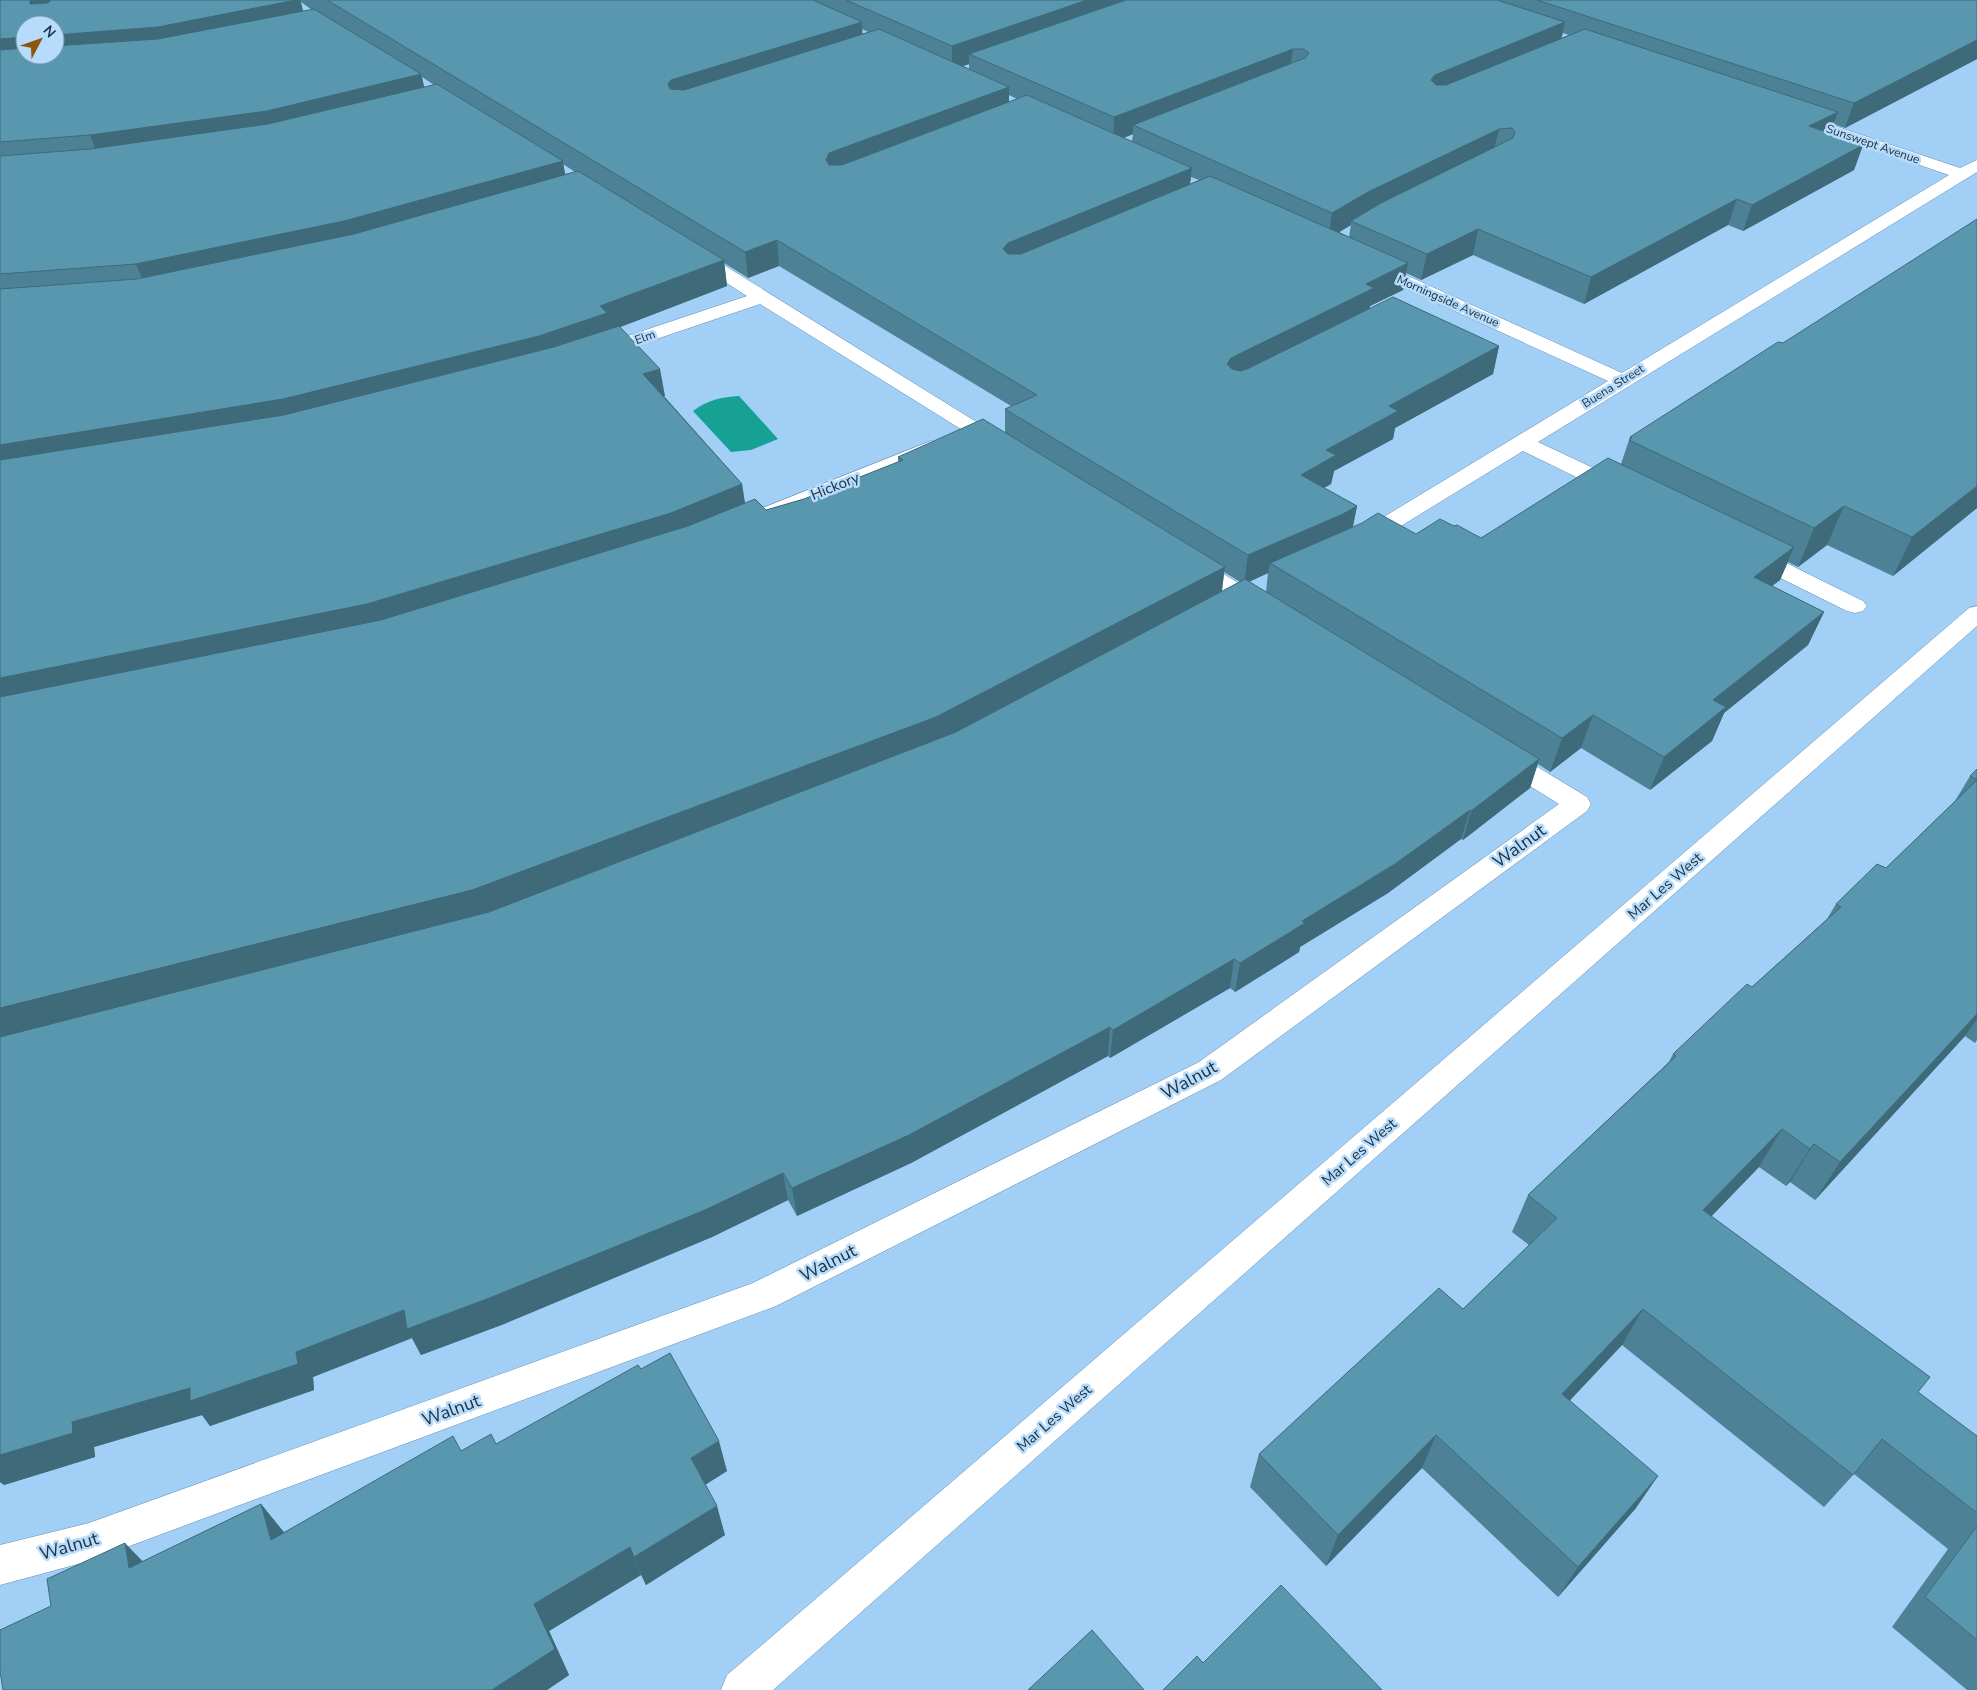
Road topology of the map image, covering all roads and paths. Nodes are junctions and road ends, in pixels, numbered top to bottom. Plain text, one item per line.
1 (1784, 114) edge
2 (1970, 169) edge
3 (678, 245) edge
4 (1355, 259) edge
5 (1430, 293) junction
6 (762, 297) junction
7 (1412, 302) dead end
8 (579, 359) edge
9 (1622, 380) junction
10 (974, 429) junction
11 (1522, 442) junction
12 (1016, 455) edge
13 (1634, 496) edge
14 (748, 522) edge
15 (1356, 544) edge
16 (1731, 544) edge
17 (1175, 554) edge
18 (1268, 584) dead end
19 (1242, 596) junction
20 (1855, 606) dead end
21 (1216, 610) edge
22 (1977, 613) edge
23 (1284, 622) edge
24 (1485, 747) edge
25 (0, 1566) edge
26 (742, 1690) edge

1 - 2 street, Sunswept Avenue
2 - 9 street, Buena Street
3 - 6 street
4 - 5 street, Morningside Avenue
5 - 7 street
5 - 9 street, Morningside Avenue
6 - 8 street, Elm
6 - 10 street
9 - 11 street, Buena Street
10 - 12 street
10 - 14 street, Hickory
11 - 13 street
11 - 15 street, Buena Street
16 - 20 street
17 - 19 street
18 - 19 street
19 - 21 street
19 - 23 street
22 - 26 street, Mar Les West
24 - 25 street, Walnut

